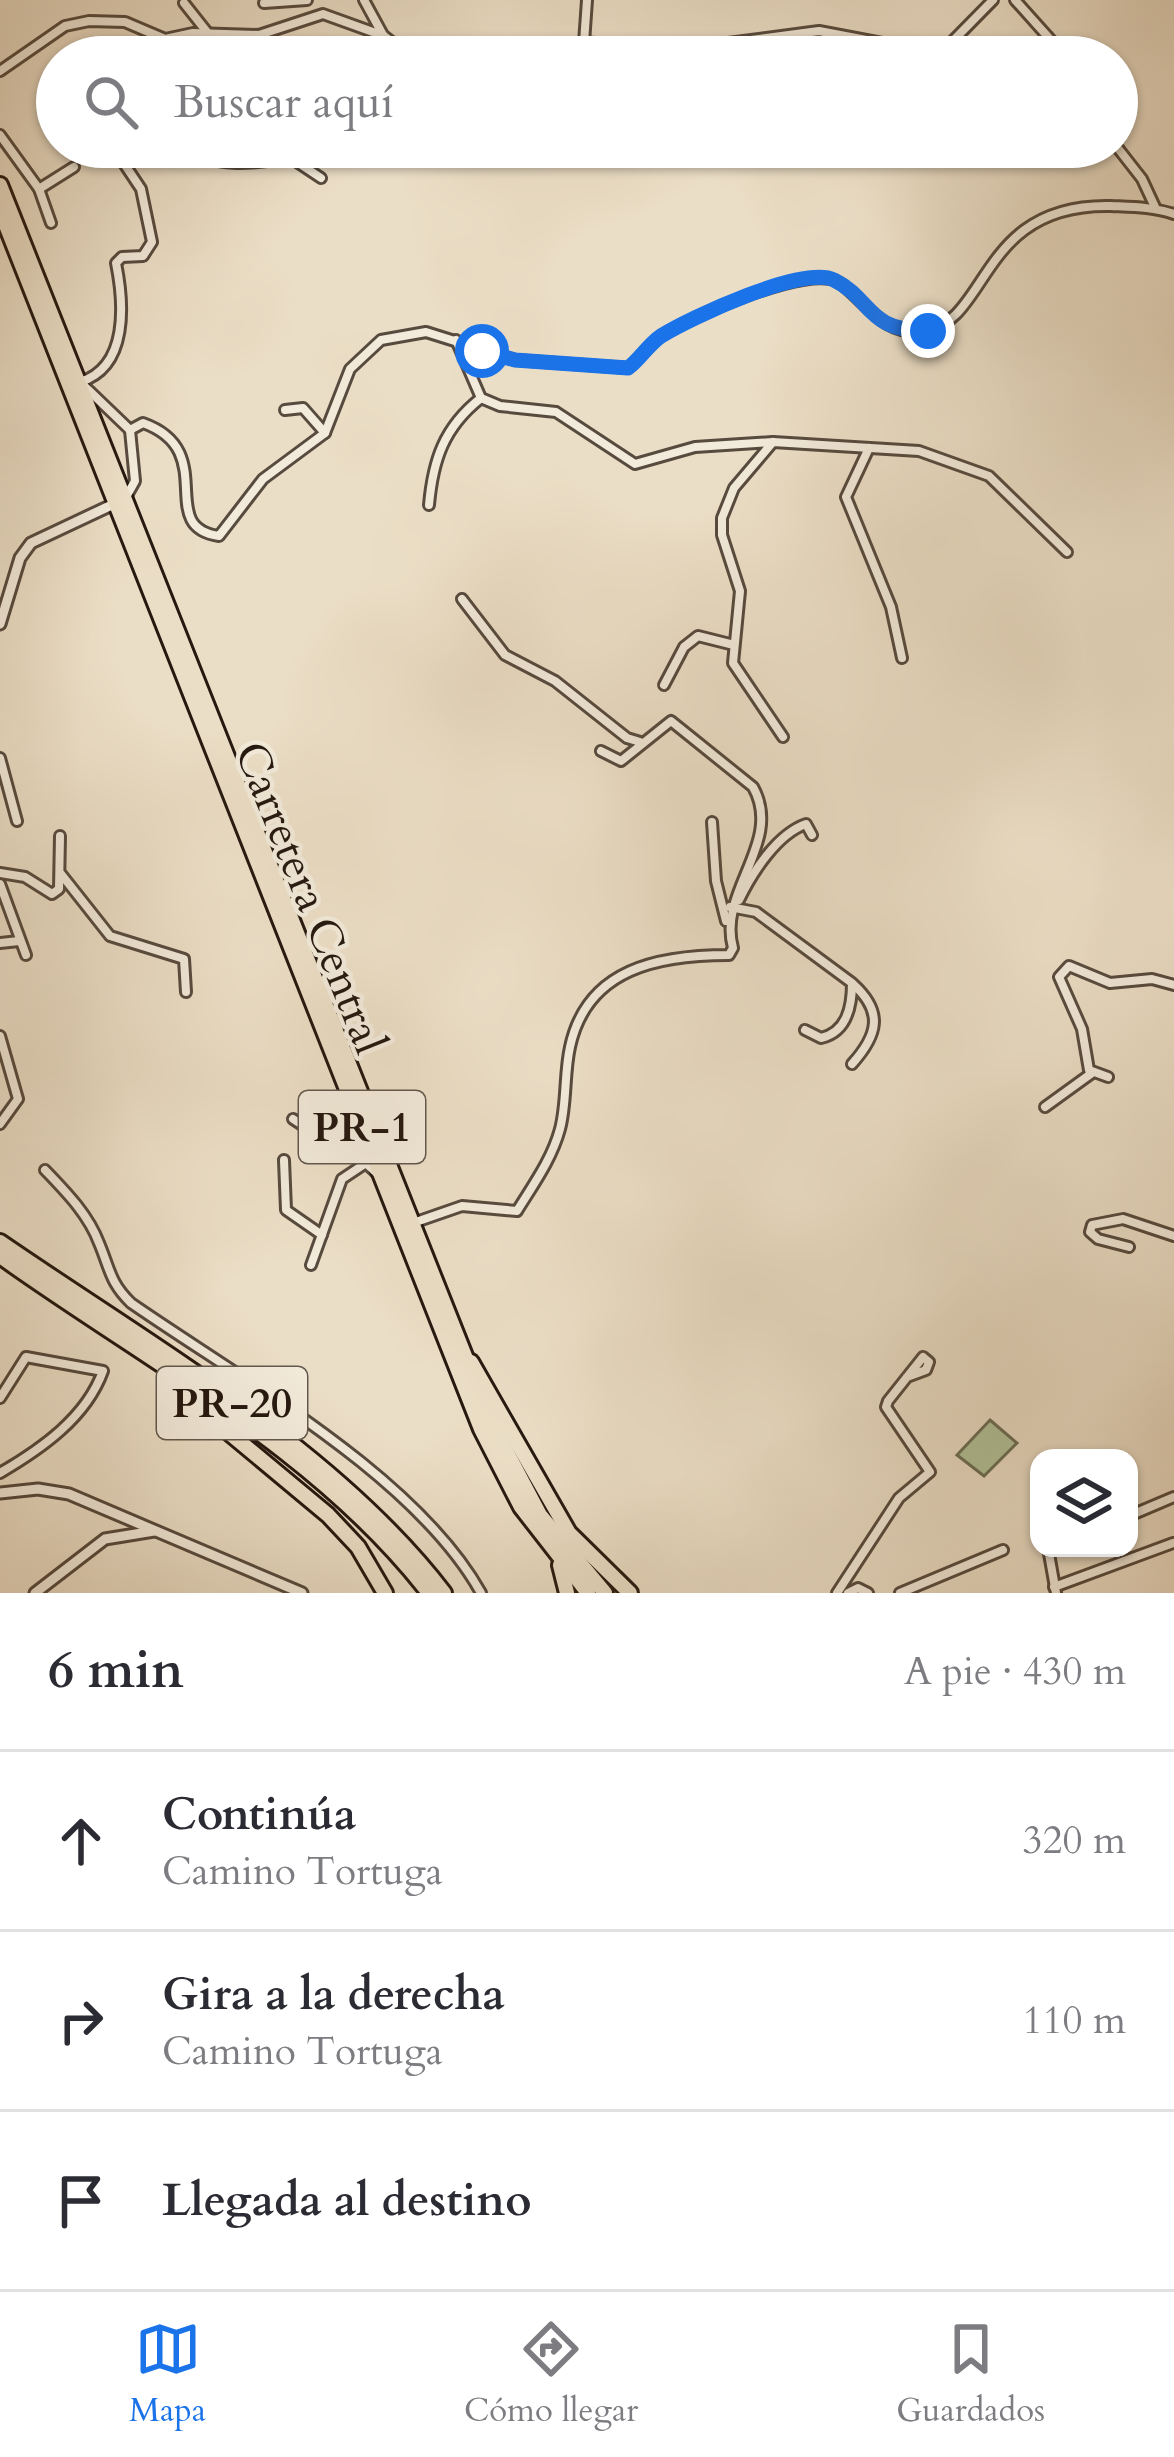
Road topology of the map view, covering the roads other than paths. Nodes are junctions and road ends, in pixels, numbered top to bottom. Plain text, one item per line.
1 (307, 0) edge
2 (364, 0) edge
3 (587, 0) edge
4 (992, 0) edge
5 (1015, 0) edge
6 (184, 3) dead end
7 (264, 3) dead end
8 (208, 33) junction
9 (51, 36) edge
10 (152, 36) edge
11 (183, 36) edge
12 (384, 36) joint
13 (584, 36) edge
14 (781, 36) edge
15 (844, 36) edge
16 (958, 36) edge
17 (1047, 36) edge
18 (36, 46) edge
19 (0, 71) edge
20 (0, 135) edge
21 (72, 168) edge
22 (127, 168) edge
23 (306, 168) edge
24 (1133, 168) edge
25 (321, 178) dead end
26 (0, 185) edge
27 (39, 189) junction
28 (1155, 208) junction
29 (0, 210) edge
30 (1174, 214) edge
31 (51, 223) dead end
32 (3, 229) edge
33 (455, 338) junction
34 (80, 382) junction
35 (482, 398) junction
36 (285, 410) dead end
37 (130, 430) junction
38 (325, 433) junction
39 (773, 442) junction
40 (869, 448) junction
41 (120, 501) junction
42 (428, 505) dead end
43 (1067, 552) dead end
44 (462, 599) dead end
45 (0, 624) edge
46 (734, 645) junction
47 (902, 658) dead end
48 (664, 685) dead end
49 (783, 737) dead end
50 (641, 742) junction
51 (601, 751) dead end
52 (0, 758) edge
53 (16, 821) dead end
54 (712, 822) dead end
55 (812, 835) dead end
56 (60, 836) dead end
57 (0, 873) edge
58 (61, 874) junction
59 (0, 884) edge
60 (733, 907) junction
61 (727, 926) junction
62 (20, 941) junction
63 (0, 943) edge
64 (26, 955) dead end
65 (852, 983) junction
66 (1174, 985) edge
67 (186, 992) dead end
68 (806, 1030) dead end
69 (0, 1036) edge
70 (852, 1064) dead end
71 (1092, 1073) junction
72 (1108, 1077) dead end
73 (1046, 1107) dead end
74 (293, 1119) dead end
75 (0, 1124) edge
76 (284, 1160) dead end
77 (363, 1165) junction
78 (45, 1170) dead end
79 (383, 1178) junction
80 (411, 1224) junction
81 (322, 1235) junction
82 (1174, 1235) edge
83 (0, 1242) edge
84 (1129, 1247) dead end
85 (0, 1256) edge
86 (311, 1265) dead end
87 (86, 1317) junction
88 (464, 1355) junction
89 (907, 1377) dead end
90 (0, 1399) edge
91 (0, 1472) edge
92 (0, 1493) edge
93 (1174, 1497) edge
94 (1138, 1512) edge
95 (119, 1513) junction
96 (159, 1531) junction
97 (106, 1539) junction
98 (1173, 1543) edge
99 (1003, 1550) dead end
100 (1050, 1557) edge
101 (558, 1560) junction
102 (1055, 1590) edge
103 (380, 1592) edge
104 (438, 1592) edge
105 (628, 1592) edge
106 (35, 1593) edge
107 (302, 1593) edge
108 (481, 1593) edge
109 (567, 1593) edge
110 (588, 1593) edge
111 (605, 1593) edge
112 (837, 1593) edge
113 (848, 1593) edge
114 (868, 1593) edge
115 (900, 1593) edge

1 - 7 street
2 - 12 street
3 - 13 street
4 - 16 street
5 - 17 street
6 - 8 street
8 - 11 street
8 - 12 street
9 - 10 street
14 - 15 street
18 - 19 street
20 - 27 street
21 - 27 street
22 - 34 street
23 - 25 street
24 - 28 street
26 - 34 highway, Carretera Central / PR-1
27 - 31 street
28 - 30 street
28 - 33 street
29 - 32 highway, Carretera Central / PR-1
32 - 41 highway, Carretera Central / PR-1
33 - 35 street
33 - 38 street
34 - 37 street
34 - 41 highway, Carretera Central / PR-1
35 - 39 street
35 - 42 street
36 - 38 street
37 - 38 street
37 - 41 street
39 - 40 street
39 - 46 street
40 - 43 street
40 - 47 street
41 - 45 street
41 - 79 highway, Carretera Central / PR-1
41 - 80 highway, Carretera Central / PR-1
44 - 50 street
46 - 48 street
46 - 49 street
50 - 51 street
50 - 60 street
52 - 53 street
54 - 61 street
55 - 60 street
56 - 58 street
57 - 58 street
58 - 67 street
59 - 62 street
60 - 61 street
60 - 65 street
61 - 80 street
62 - 63 street
62 - 64 street
65 - 68 street
65 - 70 street
66 - 71 street
69 - 75 street
71 - 72 street
71 - 73 street
74 - 77 street
76 - 81 street
77 - 79 street
77 - 81 street
78 - 108 street
79 - 101 highway, Carretera Central / PR-1
80 - 88 highway, Carretera Central / PR-1
81 - 86 street
82 - 84 street
83 - 104 highway, PR-20
85 - 87 highway, PR-20
87 - 103 highway
87 - 104 highway, PR-20
88 - 105 highway
88 - 111 highway, Carretera Central / PR-1
89 - 112 street
90 - 91 street
92 - 95 street
93 - 94 street
95 - 96 street
95 - 97 street
96 - 97 street
96 - 107 street
97 - 106 street
98 - 102 street
99 - 115 street
100 - 102 street
101 - 109 highway
101 - 110 highway, Carretera Central / PR-1
113 - 114 street

